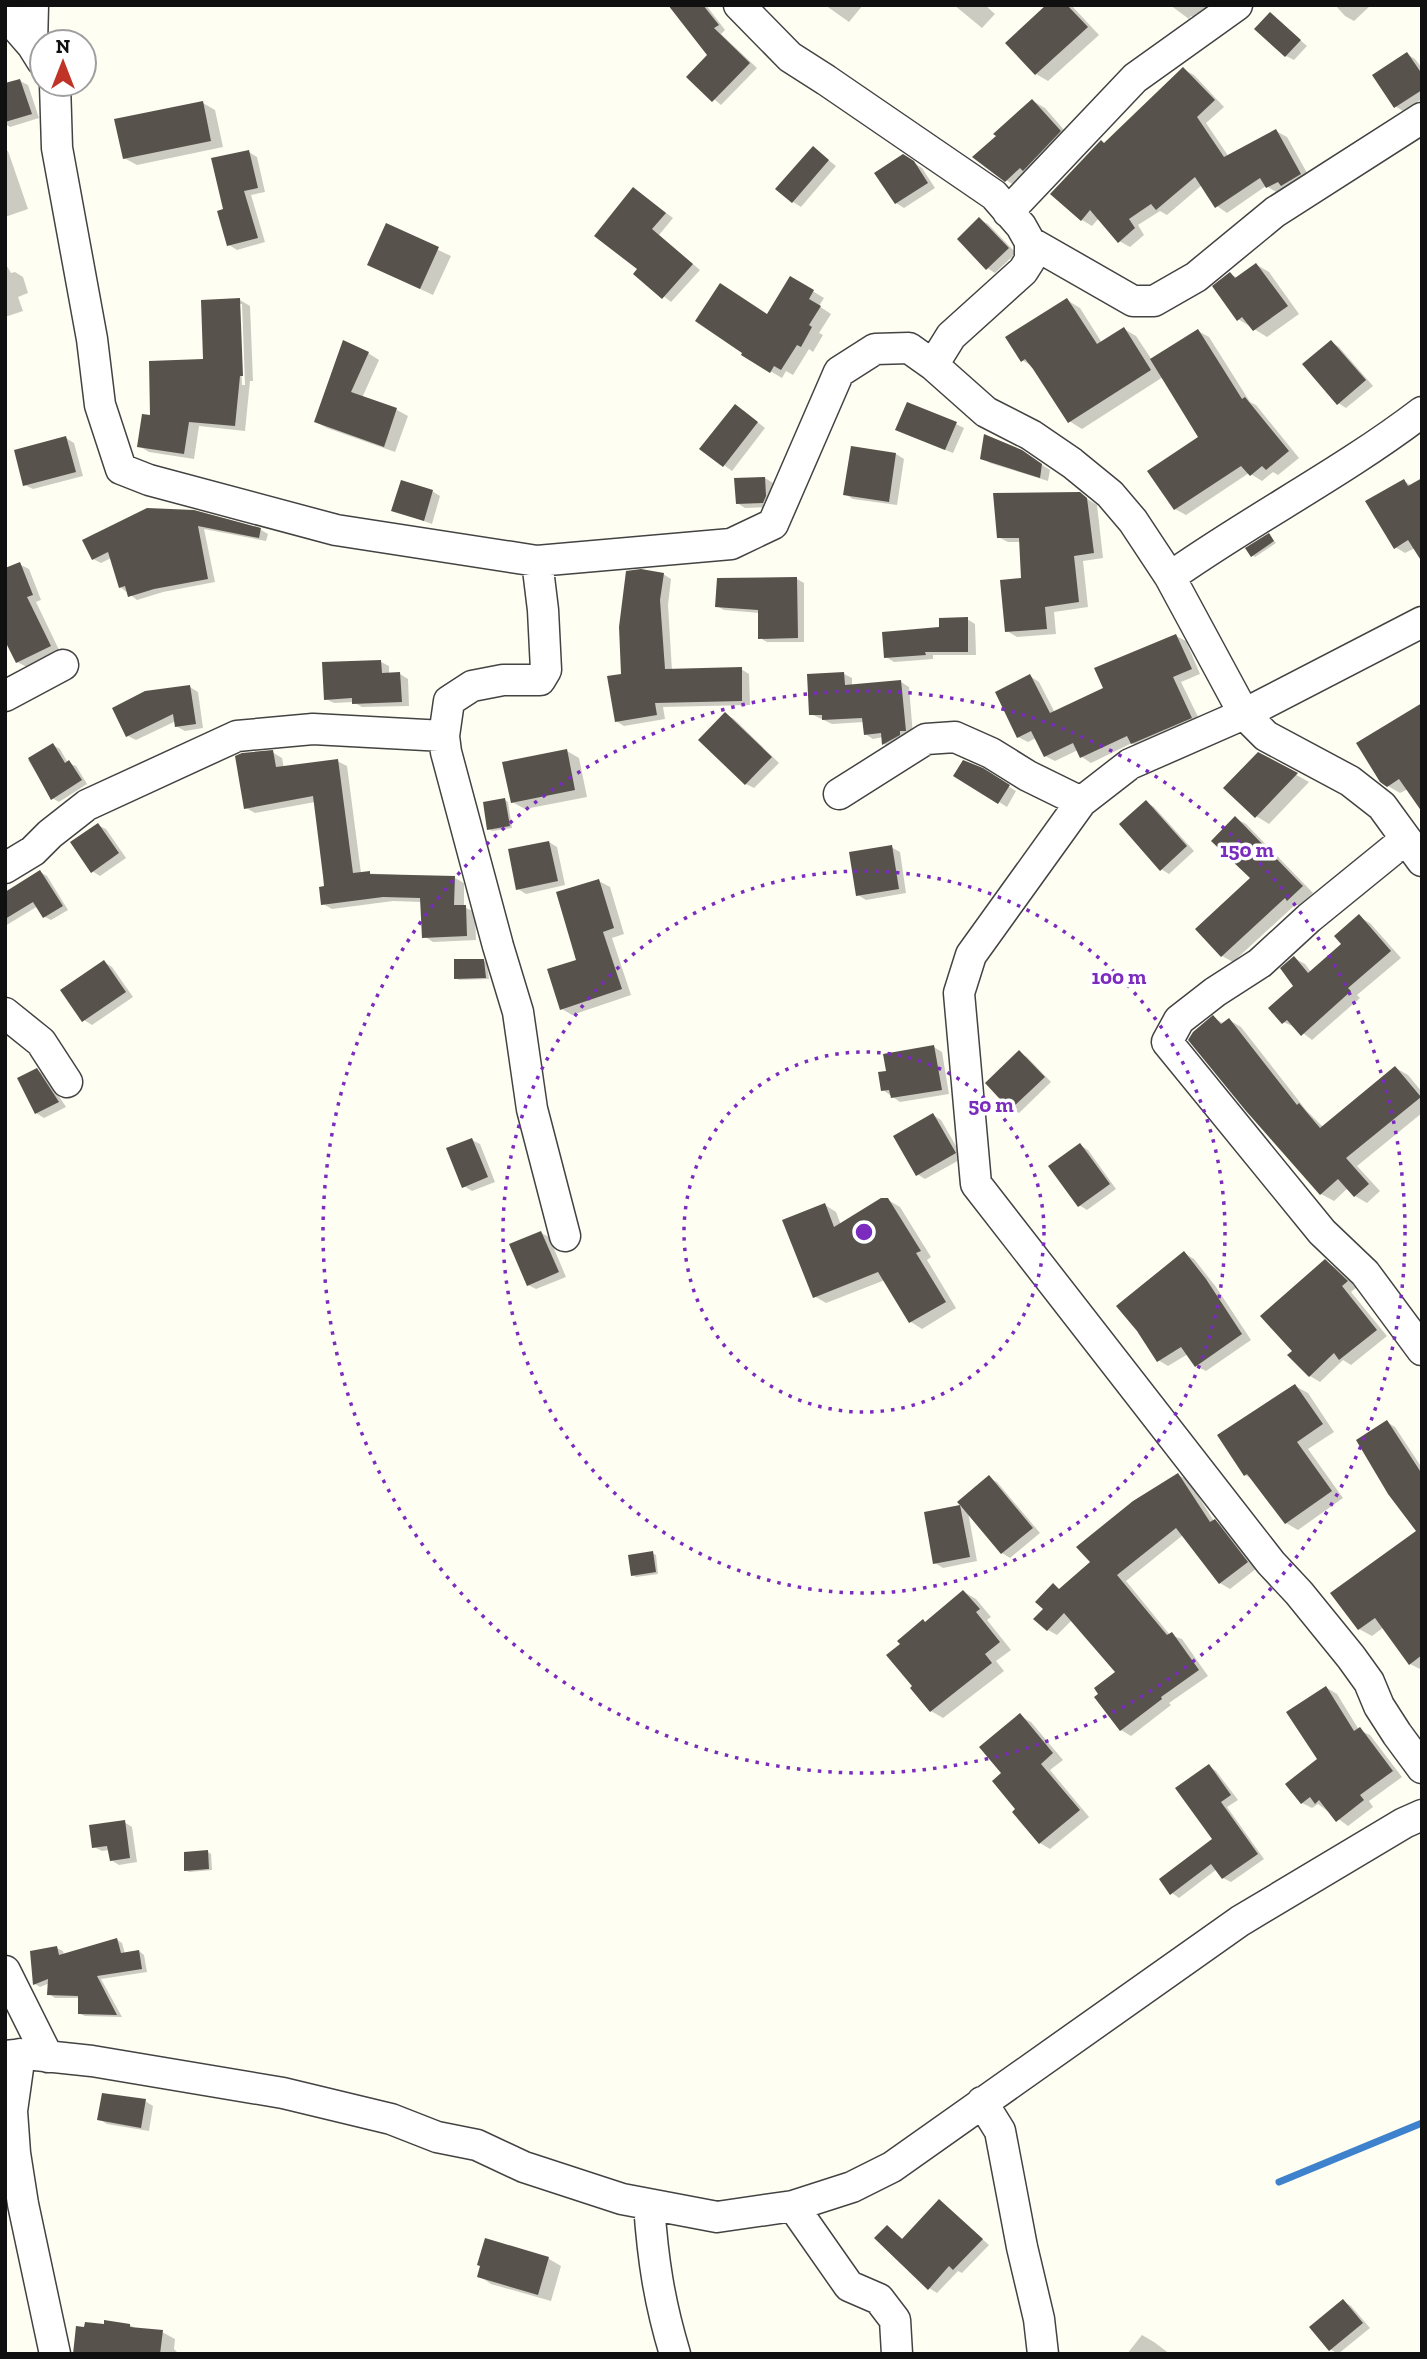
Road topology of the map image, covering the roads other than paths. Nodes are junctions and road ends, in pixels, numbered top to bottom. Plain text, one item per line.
1 (33, 5) edge
2 (740, 5) edge
3 (1237, 5) edge
4 (5, 20) edge
5 (35, 28) edge
6 (28, 42) edge
7 (55, 98) edge
8 (1422, 118) edge
9 (1008, 212) junction
10 (1030, 242) junction
11 (933, 365) junction
12 (1422, 412) edge
13 (537, 561) junction
14 (1170, 577) junction
15 (1422, 622) edge
16 (63, 665) dead end
17 (5, 696) edge
18 (1244, 714) junction
19 (443, 736) junction
20 (839, 794) dead end
21 (1081, 802) junction
22 (1415, 852) edge
23 (5, 868) edge
24 (5, 1013) edge
25 (67, 1082) dead end
26 (565, 1236) dead end
27 (1422, 1350) edge
28 (1422, 1768) edge
29 (1422, 1815) edge
30 (5, 1970) edge
31 (25, 2056) edge
32 (982, 2102) junction
33 (649, 2205) junction
34 (793, 2206) junction
35 (55, 2354) edge
36 (675, 2354) edge
37 (897, 2354) edge
38 (1043, 2354) edge

1 - 5 street
2 - 9 street
3 - 9 street
4 - 6 street
7 - 13 street
8 - 10 street
9 - 10 street
10 - 11 street
11 - 13 street
11 - 14 street
12 - 14 street
13 - 19 street
14 - 18 street
15 - 18 street
16 - 17 street
18 - 21 street
18 - 22 street
19 - 23 street
19 - 26 street
20 - 21 street
21 - 28 street
22 - 27 street
24 - 25 street
29 - 32 street
30 - 31 street
31 - 33 street
31 - 35 street
32 - 34 street
32 - 38 street
33 - 34 street
33 - 36 street
34 - 37 street

